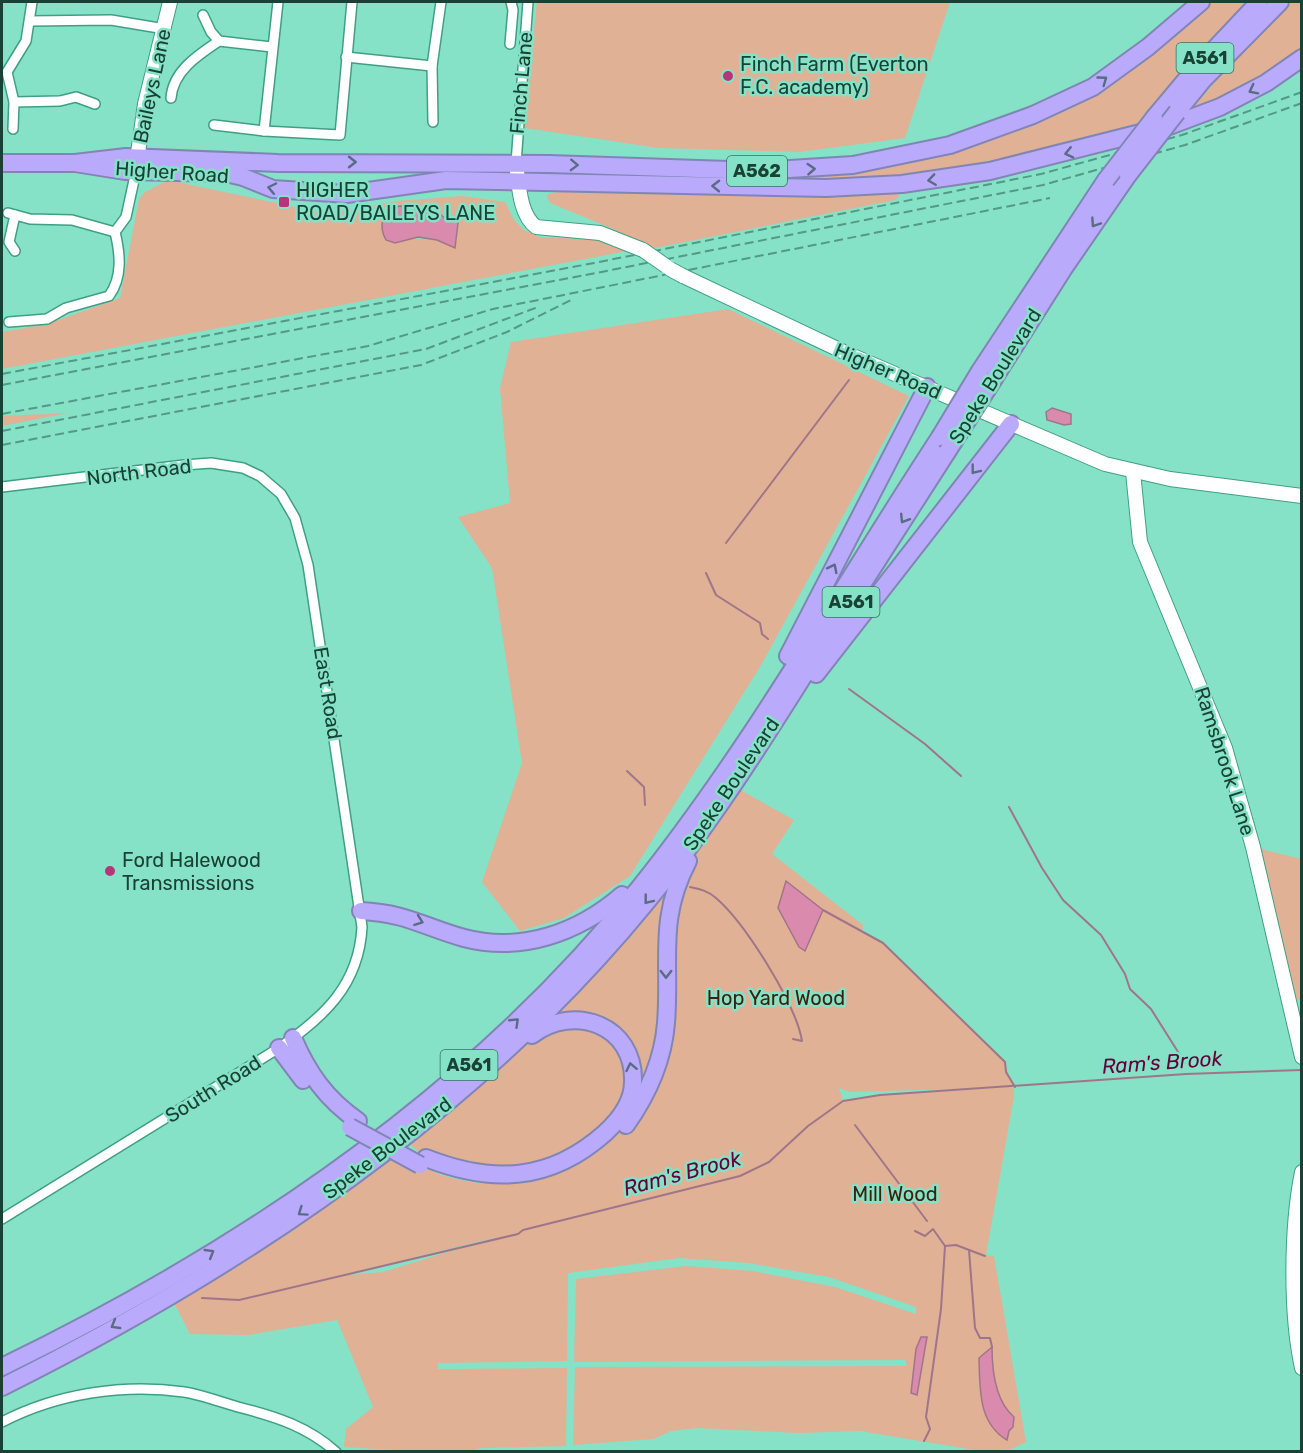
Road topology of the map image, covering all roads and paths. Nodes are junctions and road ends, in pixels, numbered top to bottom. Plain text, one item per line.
1 (28, 2) edge
2 (170, 2) edge
3 (278, 2) edge
4 (352, 2) edge
5 (441, 2) edge
6 (511, 2) edge
7 (528, 2) edge
8 (1201, 2) edge
9 (1259, 2) edge
10 (1280, 2) edge
11 (203, 15) dead end
12 (30, 21) junction
13 (165, 29) junction
14 (219, 41) junction
15 (510, 44) dead end
16 (272, 47) junction
17 (346, 57) junction
18 (1302, 58) edge
19 (432, 66) junction
20 (4, 72) edge
21 (171, 98) dead end
22 (14, 102) junction
23 (95, 104) dead end
24 (433, 122) dead end
25 (213, 125) dead end
26 (13, 129) dead end
27 (264, 131) junction
28 (2, 163) edge
29 (136, 164) junction
30 (516, 164) junction
31 (518, 182) junction
32 (115, 232) junction
33 (15, 251) dead end
34 (9, 322) dead end
35 (988, 374) junction
36 (927, 387) junction
37 (1011, 424) junction
38 (944, 445) junction
39 (1133, 472) junction
40 (272, 484) joint
41 (2, 487) edge
42 (1302, 496) edge
43 (750, 733) junction
44 (755, 752) junction
45 (718, 782) junction
46 (710, 820) junction
47 (361, 911) junction
48 (293, 1038) junction
49 (279, 1048) junction
50 (1301, 1056) edge
51 (354, 1124) junction
52 (404, 1139) junction
53 (423, 1161) junction
54 (1302, 1172) edge
55 (2, 1219) edge
56 (2, 1367) edge
57 (1302, 1368) edge
58 (2, 1387) edge
59 (2, 1422) edge
60 (336, 1452) edge

1 - 12 street
2 - 13 street, Baileys Lane
3 - 16 street
4 - 17 street
5 - 19 street
6 - 15 street
7 - 30 street, Finch Lane
30 -> 8 highway, Higher Road / A562
9 - 35 highway, Speke Boulevard / A561, bridge
10 -> 35 highway, Speke Boulevard / A561, bridge
11 - 14 street
12 - 13 street
12 - 20 street
13 - 29 street, Baileys Lane
14 - 16 street
14 - 21 street
16 - 27 street
17 - 19 street
17 - 27 street
18 -> 31 highway, Higher Road / A562
19 - 24 street
20 - 22 street
22 - 23 street
22 - 26 street
25 - 27 street
28 - 29 highway, Higher Road / A562
29 -> 30 highway, Higher Road / A562
31 -> 29 highway, Higher Road / A562
29 - 32 street
30 - 31 street, Higher Road
31 - 36 street, Higher Road, bridge
32 - 33 street
32 - 34 street
35 - 38 highway, Speke Boulevard / A561, bridge
36 - 37 street, Higher Road
43 -> 36 highway
37 - 39 street, Higher Road
37 -> 44 highway
38 - 43 highway, Speke Boulevard / A561
38 -> 44 highway, Speke Boulevard / A561
39 - 42 street, Higher Road
39 - 50 street, Ramsbrook Lane
40 - 41 street, North Road
40 - 47 street, East Road
43 - 45 highway, Speke Boulevard / A561
44 - 46 highway, Speke Boulevard / A561
47 -> 45 highway
56 -> 45 highway, Speke Boulevard / A561
46 -> 52 highway, Speke Boulevard / A561
46 -> 53 highway
47 - 48 street, South Road
48 - 49 street, South Road
48 - 51 highway
49 - 51 highway
49 - 55 street, South Road
51 - 53 highway
53 -> 52 highway
52 -> 58 highway, Speke Boulevard / A561
54 - 57 street
59 - 60 street

